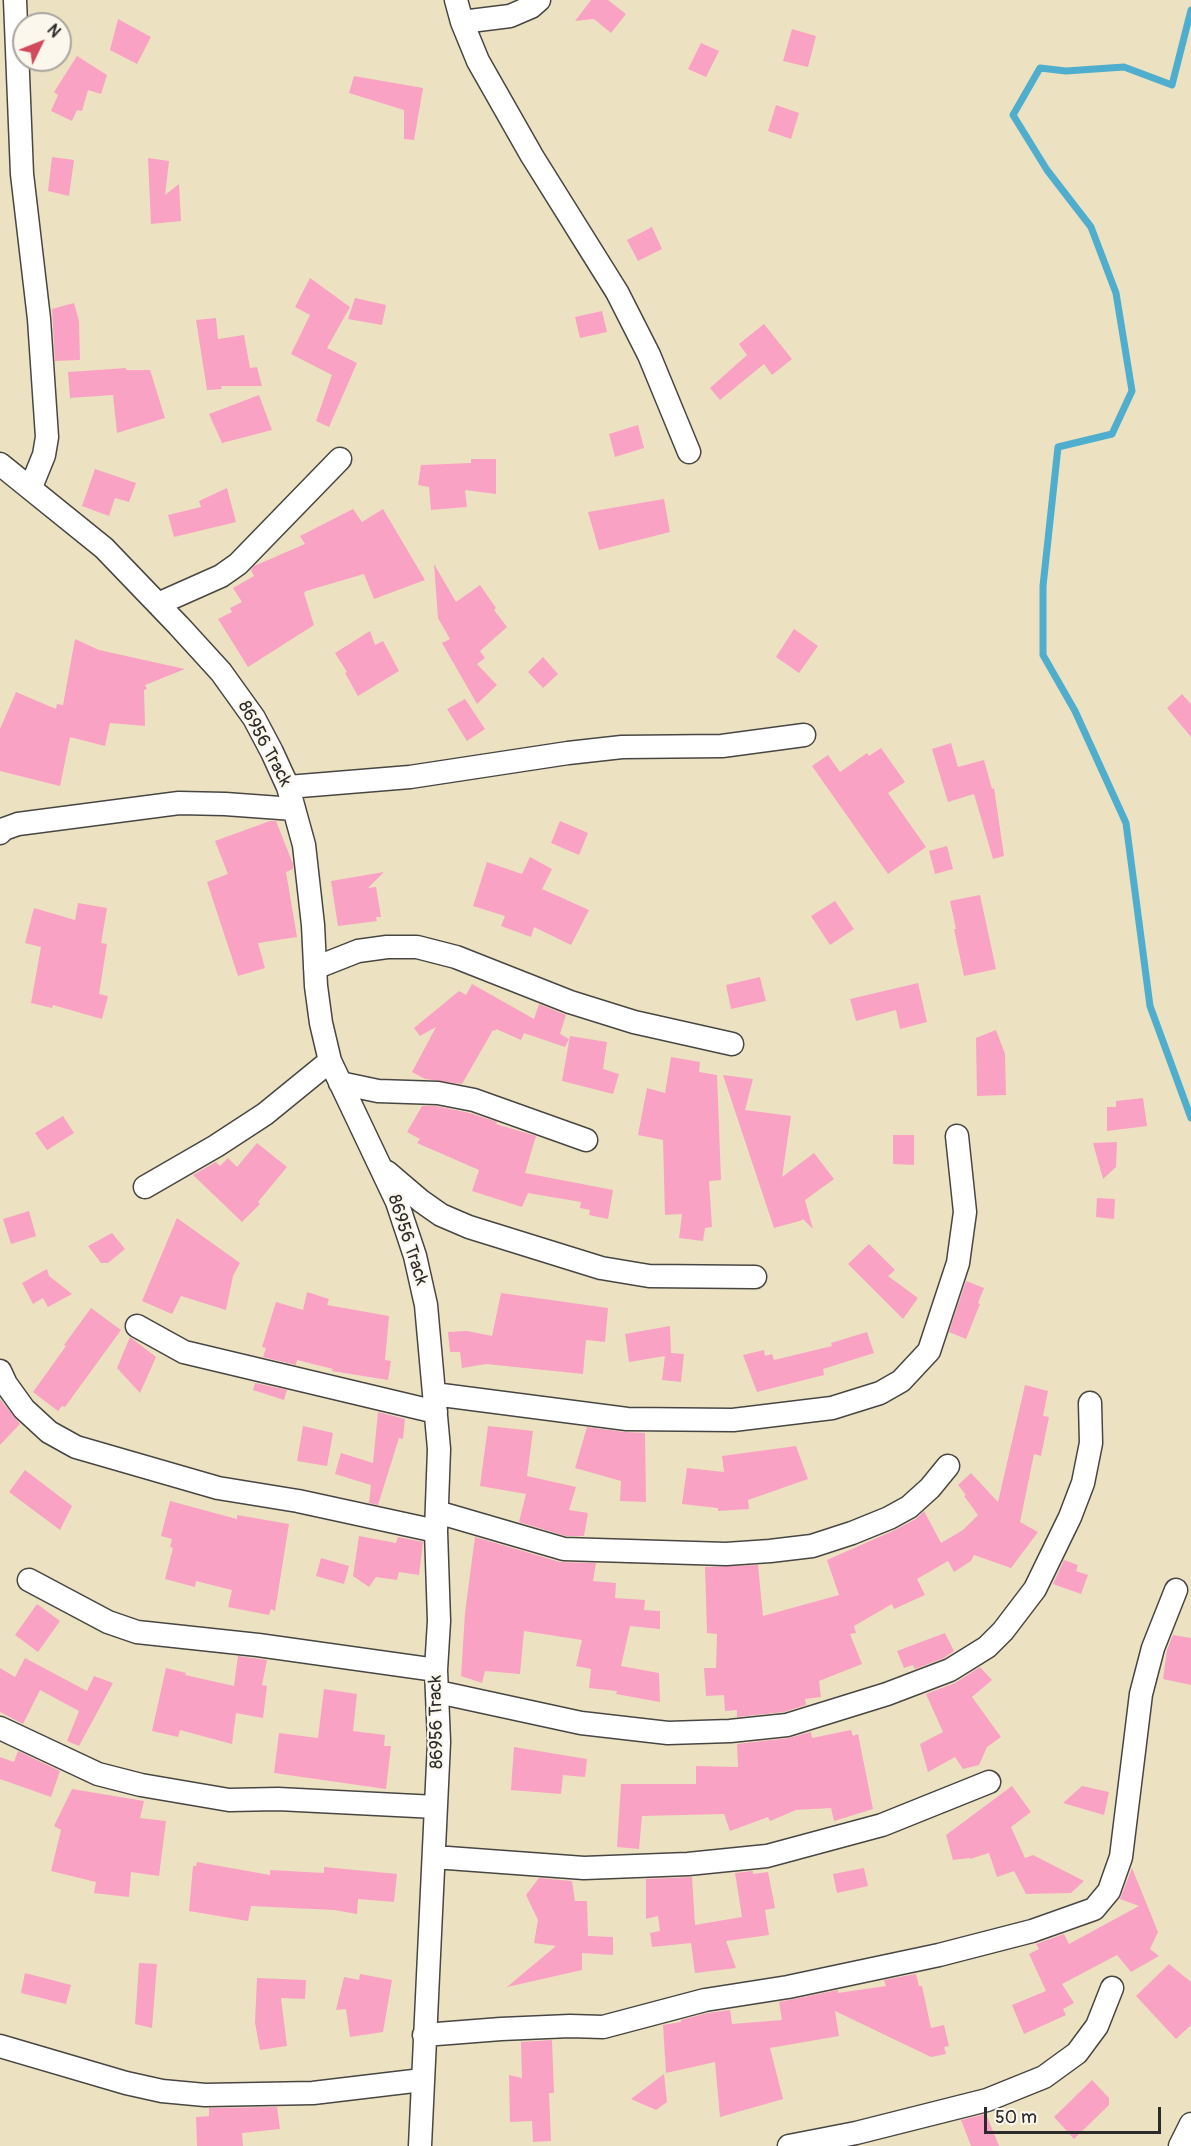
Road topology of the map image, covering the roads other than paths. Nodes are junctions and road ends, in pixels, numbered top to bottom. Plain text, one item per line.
1 (15, 0) edge
2 (456, 0) edge
3 (539, 0) edge
4 (462, 22) junction
5 (689, 452) dead end
6 (340, 459) dead end
7 (0, 464) edge
8 (31, 487) junction
9 (158, 604) junction
10 (804, 735) dead end
11 (288, 787) junction
12 (294, 809) junction
13 (0, 833) edge
14 (315, 968) junction
15 (732, 1044) dead end
16 (330, 1060) junction
17 (340, 1083) junction
18 (957, 1136) dead end
19 (586, 1140) dead end
20 (381, 1167) junction
21 (145, 1187) dead end
22 (755, 1276) dead end
23 (137, 1326) dead end
24 (0, 1371) edge
25 (435, 1403) junction
26 (1090, 1403) dead end
27 (948, 1466) dead end
28 (436, 1522) junction
29 (29, 1580) dead end
30 (1176, 1590) dead end
31 (436, 1670) junction
32 (438, 1692) junction
33 (0, 1728) edge
34 (989, 1782) dead end
35 (436, 1807) junction
36 (434, 1857) junction
37 (1112, 1988) dead end
38 (424, 2035) junction
39 (0, 2046) edge
40 (423, 2080) junction
41 (1191, 2124) edge
42 (420, 2146) edge
43 (789, 2146) edge
44 (1180, 2146) edge

1 - 8 street
2 - 4 street
3 - 4 street
4 - 5 street
6 - 9 street
7 - 8 street, 86956 Track
8 - 9 street, 86956 Track
9 - 11 street, 86956 Track
10 - 11 street
11 - 12 street, 86956 Track
12 - 13 street
12 - 14 street, 86956 Track
14 - 15 street
14 - 16 street, 86956 Track
16 - 17 street, 86956 Track
16 - 21 street
17 - 19 street
17 - 20 street, 86956 Track
18 - 25 street
20 - 22 street
20 - 25 street, 86956 Track
23 - 25 street
24 - 28 street
25 - 28 street, 86956 Track
26 - 32 street
27 - 28 street
28 - 31 street, 86956 Track
29 - 31 street
30 - 38 street
31 - 32 street, 86956 Track
32 - 35 street, 86956 Track
33 - 35 street
34 - 36 street
35 - 36 street, 86956 Track
36 - 38 street, 86956 Track
37 - 43 street
38 - 40 street, 86956 Track
39 - 40 street
40 - 42 street, 86956 Track
41 - 44 street

